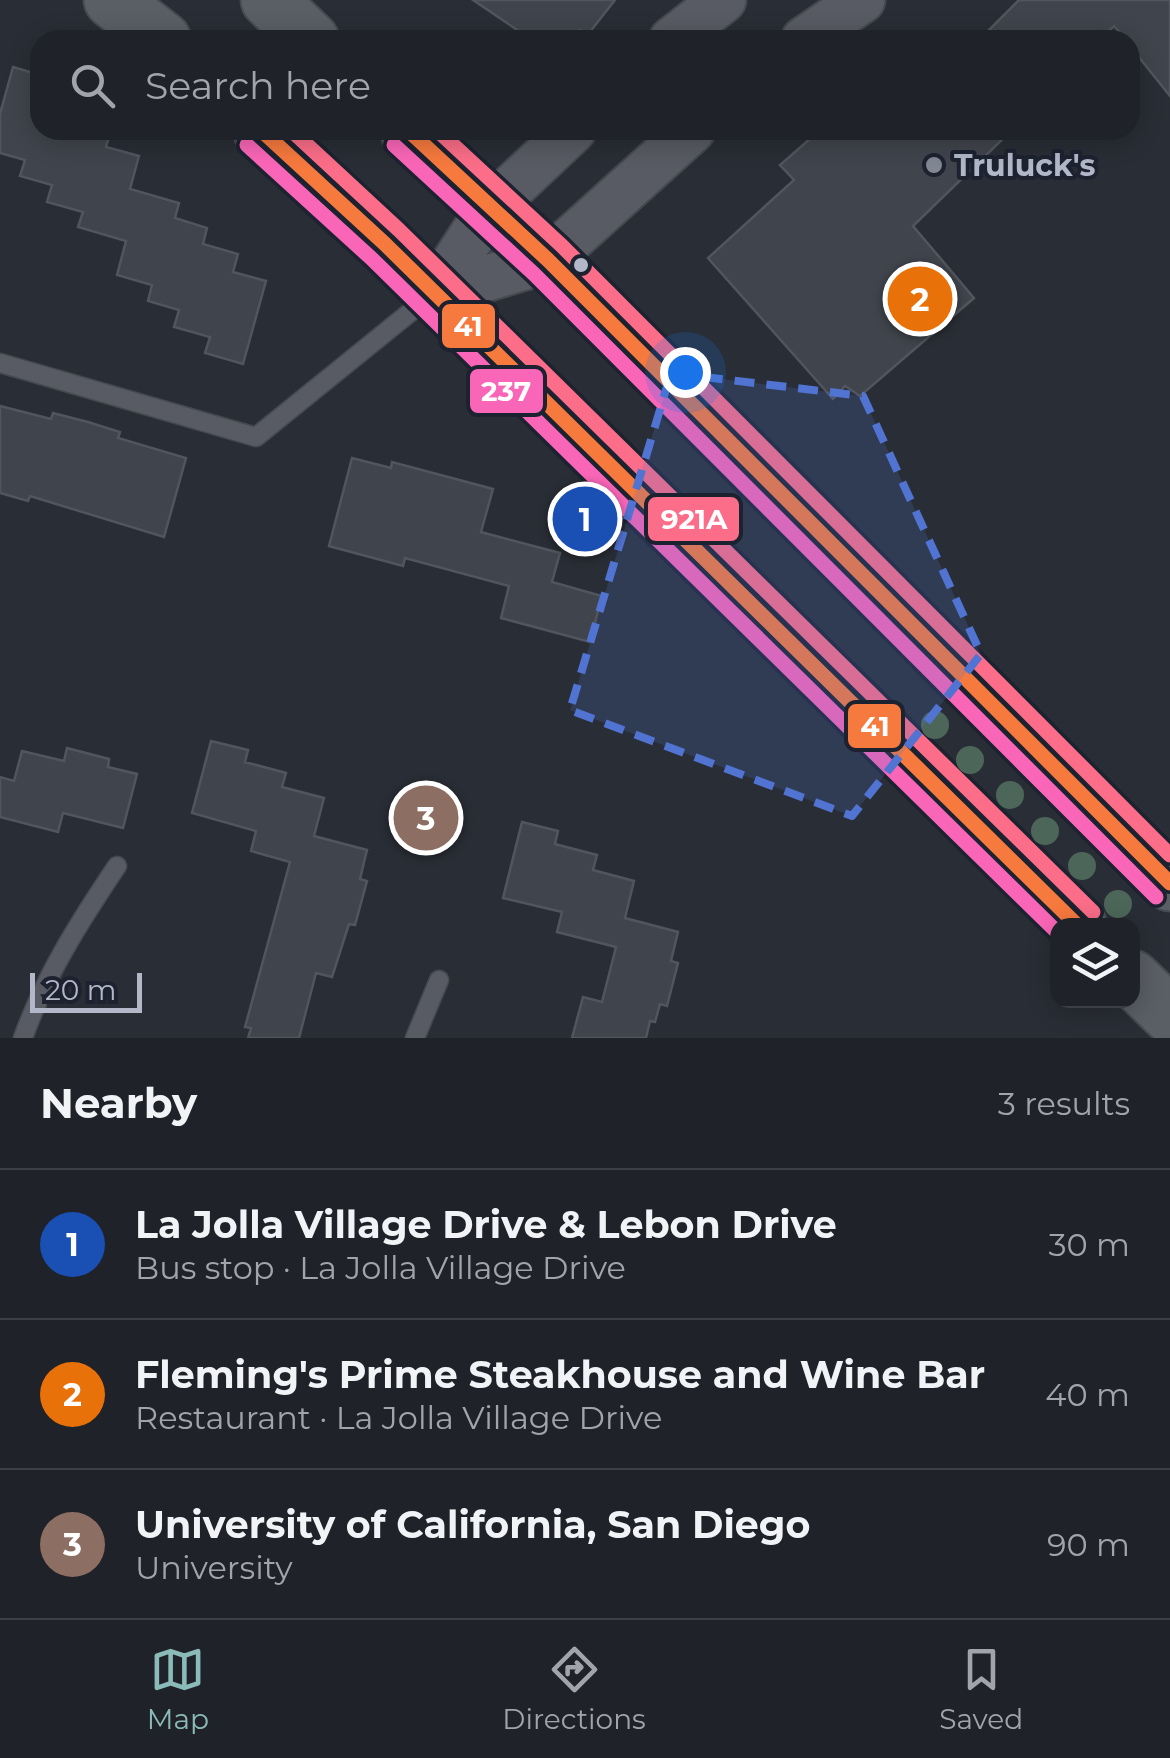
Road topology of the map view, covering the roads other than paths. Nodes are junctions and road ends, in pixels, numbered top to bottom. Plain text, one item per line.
1 (112, 0) edge
2 (269, 0) edge
3 (723, 0) edge
4 (862, 0) edge
5 (150, 30) edge
6 (301, 30) edge
7 (685, 30) edge
8 (818, 30) edge
9 (271, 140) edge
10 (419, 140) edge
11 (562, 140) edge
12 (681, 140) edge
13 (490, 208) junction
14 (548, 260) junction
15 (434, 294) junction
16 (0, 363) edge
17 (117, 866) dead end
18 (1170, 883) edge
19 (1071, 918) edge
20 (439, 980) dead end
21 (1140, 986) edge
22 (1170, 1015) edge
23 (23, 1038) edge
24 (415, 1038) edge

1 - 5 main road
2 - 6 main road
3 - 7 street
4 - 8 street
9 - 15 main road
10 - 13 main road
11 - 13 street
12 - 14 street
13 - 14 main road
13 - 15 street
14 - 15 street
14 - 18 main road
15 - 16 lane
15 - 19 main road
17 - 23 lane
20 - 24 lane
21 - 22 main road

